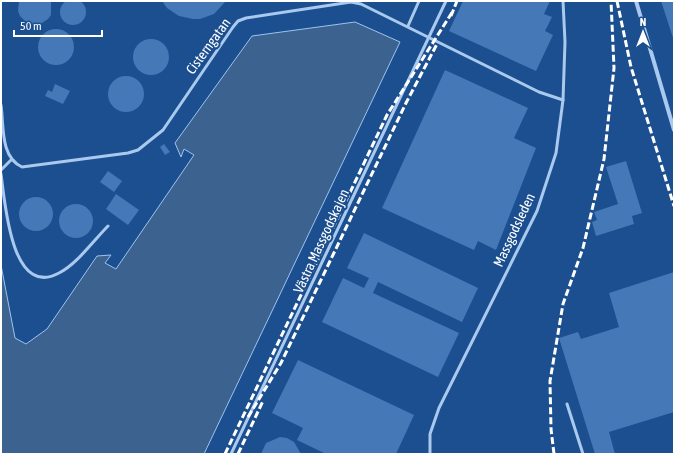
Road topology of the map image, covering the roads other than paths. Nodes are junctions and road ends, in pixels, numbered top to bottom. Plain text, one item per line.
1 (419, 1) edge
2 (446, 1) edge
3 (562, 1) edge
4 (636, 1) edge
5 (408, 26) junction
6 (430, 37) junction
7 (563, 100) junction
8 (1, 105) edge
9 (674, 130) edge
10 (11, 160) junction
11 (1, 170) edge
12 (1, 174) edge
13 (108, 226) dead end
14 (567, 404) dead end
15 (231, 454) edge
16 (430, 454) edge
17 (583, 454) edge

1 - 5 lane
2 - 6 lane
3 - 7 lane, Massgodsleden
4 - 9 street
5 - 6 lane, Cisterngatan
5 - 10 lane, Cisterngatan
6 - 7 lane, Cisterngatan
6 - 15 lane, Västra Massgodskajen
7 - 16 lane, Massgodsleden
8 - 10 lane
10 - 11 lane
12 - 13 lane
14 - 17 lane

